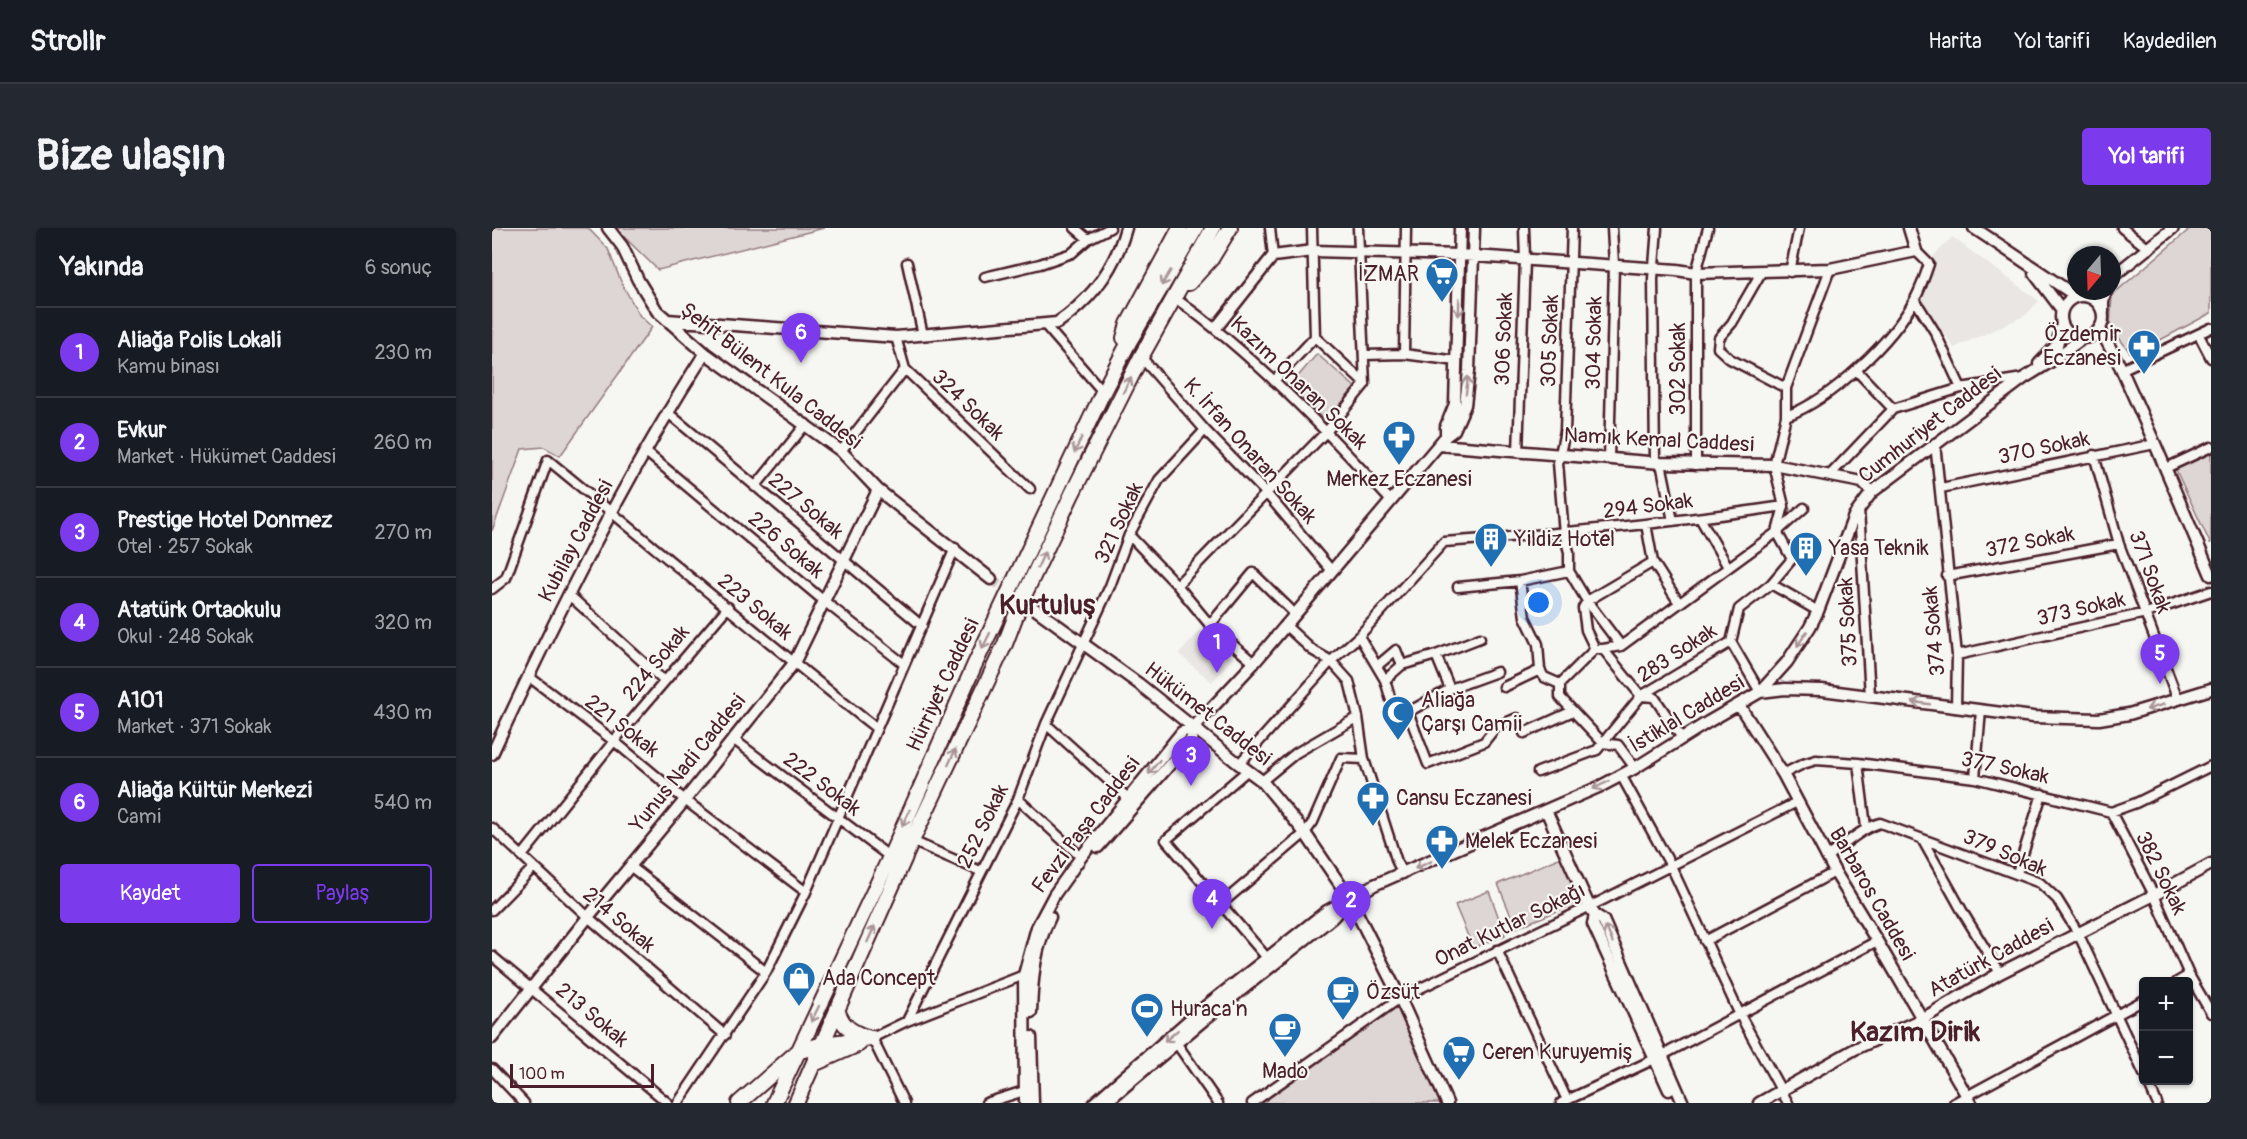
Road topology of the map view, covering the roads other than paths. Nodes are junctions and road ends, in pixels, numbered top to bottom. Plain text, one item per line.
1 (608, 228) edge
2 (1075, 228) edge
3 (1110, 228) edge
4 (1126, 228) edge
5 (1180, 228) edge
6 (1197, 228) edge
7 (1213, 228) edge
8 (1230, 228) edge
9 (1270, 228) edge
10 (1312, 228) edge
11 (1358, 228) edge
12 (1406, 228) edge
13 (1460, 228) edge
14 (1474, 228) edge
15 (1524, 228) edge
16 (1572, 228) edge
17 (1612, 228) edge
18 (1657, 228) edge
19 (1708, 228) edge
20 (1799, 228) edge
21 (1909, 228) edge
22 (1974, 228) edge
23 (2122, 228) edge
24 (2173, 228) edge
25 (1088, 239) junction
26 (2149, 249) junction
27 (1313, 251) junction
28 (1916, 252) junction
29 (1359, 253) junction
30 (1406, 254) junction
31 (1460, 255) junction
32 (1273, 256) junction
33 (1474, 257) junction
34 (1525, 260) junction
35 (908, 263) dead end
36 (1571, 263) junction
37 (1614, 265) junction
38 (2028, 266) junction
39 (2125, 268) junction
40 (1830, 269) junction
41 (1655, 270) junction
42 (1762, 271) junction
43 (2121, 271) edge
44 (1790, 272) junction
45 (1696, 273) junction
46 (2121, 273) edge
47 (985, 277) dead end
48 (2067, 286) edge
49 (1175, 298) junction
50 (1915, 300) junction
51 (2069, 300) edge
52 (2094, 300) edge
53 (2103, 300) edge
54 (2062, 310) junction
55 (2103, 315) junction
56 (667, 320) junction
57 (2062, 324) junction
58 (1045, 325) junction
59 (1216, 328) junction
60 (2211, 328) edge
61 (2097, 332) junction
62 (2199, 334) junction
63 (923, 335) junction
64 (896, 337) junction
65 (1316, 337) junction
66 (2083, 338) junction
67 (705, 353) junction
68 (1404, 354) junction
69 (1365, 355) junction
70 (1141, 357) junction
71 (2211, 358) edge
72 (1457, 360) junction
73 (905, 369) junction
74 (1856, 370) junction
75 (2121, 370) junction
76 (1113, 373) junction
77 (2024, 378) junction
78 (1274, 381) junction
79 (1365, 384) junction
80 (2127, 386) junction
81 (1786, 388) junction
82 (1961, 388) junction
83 (1103, 392) junction
84 (1893, 409) junction
85 (667, 412) junction
86 (1786, 416) junction
87 (806, 424) junction
88 (1205, 430) junction
89 (1327, 431) junction
90 (1442, 441) junction
91 (1935, 443) junction
92 (2155, 444) junction
93 (2211, 447) edge
94 (841, 451) junction
95 (646, 452) junction
96 (1518, 452) junction
97 (1558, 455) junction
98 (2094, 455) junction
99 (1609, 459) junction
100 (1658, 462) junction
101 (1696, 465) junction
102 (1774, 465) junction
103 (2166, 468) junction
104 (1830, 475) junction
105 (755, 487) junction
106 (1941, 488) junction
107 (1030, 489) dead end
108 (878, 490) junction
109 (1872, 492) junction
110 (1267, 494) junction
111 (1391, 501) junction
112 (1784, 506) junction
113 (1804, 508) dead end
114 (1859, 509) junction
115 (612, 512) junction
116 (1700, 518) junction
117 (1672, 521) junction
118 (1646, 524) junction
119 (1777, 532) junction
120 (1564, 534) junction
121 (1129, 535) junction
122 (2119, 544) junction
123 (955, 548) junction
124 (2206, 551) edge
125 (843, 562) junction
126 (1653, 562) junction
127 (1728, 567) junction
128 (1332, 571) junction
129 (1569, 572) junction
130 (2211, 575) edge
131 (1947, 576) junction
132 (991, 579) tunnel mouth
133 (1520, 580) junction
134 (1771, 584) junction
135 (1177, 585) junction
136 (1458, 587) dead end
137 (492, 590) edge
138 (2211, 591) edge
139 (569, 595) junction
140 (824, 601) junction
141 (1587, 601) junction
142 (1679, 603) junction
143 (728, 606) junction
144 (1031, 606) tunnel mouth
145 (1818, 611) junction
146 (2146, 613) junction
147 (1295, 614) junction
148 (1210, 625) junction
149 (1285, 625) junction
150 (922, 626) junction
151 (1359, 636) junction
152 (1480, 638) dead end
153 (1731, 642) junction
154 (1083, 643) junction
155 (1621, 646) junction
156 (1599, 649) junction
157 (1436, 655) junction
158 (1957, 655) junction
159 (1331, 661) junction
160 (794, 663) junction
161 (1254, 663) junction
162 (904, 664) junction
163 (1402, 665) junction
164 (1377, 666) junction
165 (1540, 670) junction
166 (1497, 672) dead end
167 (528, 676) junction
168 (1385, 680) junction
169 (664, 681) junction
170 (1560, 684) junction
171 (1504, 687) dead end
172 (1450, 689) junction
173 (2211, 689) edge
174 (1760, 692) junction
175 (1641, 696) junction
176 (1870, 696) junction
177 (2178, 699) junction
178 (1739, 705) junction
179 (1956, 708) junction
180 (1573, 711) junction
181 (1982, 711) junction
182 (1408, 712) junction
183 (1358, 717) junction
184 (1517, 718) dead end
185 (1046, 724) junction
186 (1194, 727) junction
187 (876, 728) junction
188 (1524, 733) dead end
189 (1682, 738) junction
190 (733, 739) junction
191 (614, 741) junction
192 (1603, 743) junction
193 (492, 753) edge
194 (1364, 759) junction
195 (1858, 763) junction
196 (2211, 766) edge
197 (1243, 767) junction
198 (1635, 768) junction
199 (1538, 772) dead end
200 (1783, 774) junction
201 (1621, 775) junction
202 (1975, 778) junction
203 (1262, 781) junction
204 (2042, 794) junction
205 (1018, 799) junction
206 (1129, 799) junction
207 (685, 800) junction
208 (1797, 802) junction
209 (1546, 810) junction
210 (2111, 812) junction
211 (839, 819) junction
212 (1866, 827) junction
213 (492, 828) edge
214 (1305, 833) junction
215 (1922, 838) junction
216 (912, 841) junction
217 (522, 856) junction
218 (890, 857) junction
219 (1081, 857) junction
220 (1826, 857) junction
221 (2211, 864) edge
222 (630, 866) junction
223 (1671, 866) junction
224 (532, 868) junction
225 (980, 871) junction
226 (1835, 872) junction
227 (2017, 873) junction
228 (1403, 874) junction
229 (806, 892) junction
230 (2154, 896) junction
231 (1350, 899) junction
232 (1221, 904) junction
233 (492, 910) edge
234 (1592, 911) junction
235 (588, 917) junction
236 (2078, 933) junction
237 (1705, 941) junction
238 (1877, 941) junction
239 (1497, 950) junction
240 (492, 956) edge
241 (1268, 959) junction
242 (766, 972) junction
243 (2000, 973) junction
244 (1028, 975) junction
245 (2189, 975) junction
246 (2185, 977) edge
247 (532, 987) junction
248 (1400, 998) junction
249 (2139, 1003) edge
250 (837, 1009) junction
251 (2211, 1013) edge
252 (1740, 1015) junction
253 (2116, 1016) junction
254 (1922, 1019) junction
255 (907, 1022) junction
256 (725, 1035) junction
257 (492, 1038) edge
258 (872, 1038) junction
259 (823, 1044) junction
260 (1177, 1044) junction
261 (797, 1052) junction
262 (1658, 1058) junction
263 (816, 1063) junction
264 (2139, 1064) edge
265 (492, 1069) edge
266 (2148, 1085) edge
267 (1782, 1090) junction
268 (1028, 1091) junction
269 (798, 1100) edge
270 (1969, 1100) edge
271 (1564, 1101) edge
272 (773, 1102) edge
273 (524, 1103) edge
274 (668, 1103) edge
275 (678, 1103) edge
276 (739, 1103) edge
277 (904, 1103) edge
278 (986, 1103) edge
279 (1025, 1103) edge
280 (1033, 1103) edge
281 (1038, 1103) edge
282 (1094, 1103) edge
283 (1106, 1103) edge
284 (1218, 1103) edge
285 (1252, 1103) edge
286 (1447, 1103) edge
287 (1676, 1103) edge
288 (1683, 1103) edge
289 (1759, 1103) edge
290 (1788, 1103) edge
291 (1954, 1103) edge
292 (2157, 1103) edge

1 - 56 street, Şehit Bülent Kula Caddesi
2 - 25 street
3 - 25 street
4 - 58 street
5 - 76 highway
6 -> 76 highway, Hürriyet Caddesi
7 - 49 highway, Hürriyet Caddesi
8 - 49 highway
9 - 32 street
10 - 27 street
11 - 29 street
12 - 30 street
13 - 31 street, Fevzi Paşa Caddesi
14 - 33 street, Fevzi Paşa Caddesi
15 - 34 street, 306 Sokak
16 - 36 street, 305 Sokak
17 - 37 street, 304 Sokak
18 - 41 street
19 - 45 street, 302 Sokak
20 - 44 street
21 - 28 street
22 - 38 street
23 - 26 street
24 - 26 street
25 - 47 street
26 - 39 street
27 - 29 street
27 - 32 street
27 - 65 street
28 - 40 street
28 - 50 street
29 - 30 street
29 - 69 street
30 - 31 street
30 - 68 street
31 - 33 street
31 -> 72 street, Fevzi Paşa Caddesi
32 - 59 street
33 - 34 street
90 -> 33 street, Fevzi Paşa Caddesi
34 - 36 street
34 - 96 street, 306 Sokak
35 - 63 street
36 - 37 street
36 - 97 street, 305 Sokak
37 - 41 street
37 - 99 street, 304 Sokak
38 - 48 street
38 - 54 street
39 - 43 street
39 - 46 street
40 - 44 street
40 - 81 street
41 - 45 street
41 - 100 street
42 - 44 street
42 - 45 street
42 - 81 street
45 - 101 street, 302 Sokak
49 - 59 street, Kazım Onaran Sokak
49 - 70 highway, Hürriyet Caddesi
50 - 74 street
50 - 82 street
51 - 54 street
52 - 55 street
53 - 55 street
54 - 57 street
55 - 61 street
56 - 64 street
56 - 67 street, Şehit Bülent Kula Caddesi
57 - 66 street
57 - 77 street, Cumhuriyet Caddesi
58 - 63 street
58 - 83 street
59 - 78 street, Kazım Onaran Sokak
60 - 62 street
61 - 66 street
61 - 75 street
61 - 80 street
62 - 71 street
62 - 75 street
63 - 64 street
64 - 73 street, 324 Sokak
65 - 78 street
65 - 79 street
66 - 77 street, Cumhuriyet Caddesi
67 - 85 street, Kubilay Caddesi
67 - 87 street, Şehit Bülent Kula Caddesi
68 - 69 street
68 - 72 street
69 - 79 street
70 - 88 street, K. İrfan Onaran Sokak
216 -> 70 highway, Hürriyet Caddesi
72 - 90 street, Fevzi Paşa Caddesi
73 - 94 street
73 - 107 street, 324 Sokak
74 - 84 street
74 - 86 street
75 - 80 street
76 - 83 highway, Hürriyet Caddesi
77 - 82 street
77 - 91 street, Cumhuriyet Caddesi
78 - 89 street, Kazım Onaran Sokak
79 - 89 street
80 - 92 street
81 - 86 street
82 - 84 street
83 -> 218 highway, Hürriyet Caddesi
84 - 104 street
85 - 95 street, Kubilay Caddesi
85 - 105 street, 227 Sokak
86 - 102 street
87 - 94 street, Şehit Bülent Kula Caddesi
87 - 105 street
88 - 110 street, K. İrfan Onaran Sokak
88 - 121 street, 321 Sokak
89 - 110 street
89 - 111 street, Kazım Onaran Sokak
90 - 96 street, Namık Kemal Caddesi
90 - 111 street, Fevzi Paşa Caddesi
91 - 106 street, 374 Sokak
91 - 109 street, Cumhuriyet Caddesi
92 - 98 street, 370 Sokak
92 - 103 street
93 - 103 street
94 - 108 street, Şehit Bülent Kula Caddesi
95 - 115 street, Kubilay Caddesi
95 - 140 street, 226 Sokak
96 - 97 street, Namık Kemal Caddesi
97 - 99 street, Namık Kemal Caddesi
97 - 120 street, 305 Sokak
98 - 106 street, 370 Sokak
98 - 122 street, 371 Sokak
99 - 100 street, Namık Kemal Caddesi
100 - 101 street, Namık Kemal Caddesi
100 - 117 street
101 - 102 street, Namık Kemal Caddesi
102 - 104 street, Namık Kemal Caddesi
102 - 112 street
103 - 124 street
104 - 109 street, Namık Kemal Caddesi
105 - 125 street, 227 Sokak
106 - 131 street, 374 Sokak
108 - 123 street, Şehit Bülent Kula Caddesi
108 - 125 street, Yunus Nadi Caddesi
109 - 114 street, Cumhuriyet Caddesi
110 - 128 street, K. İrfan Onaran Sokak
110 - 135 street
111 - 128 street, Fevzi Paşa Caddesi
112 - 116 street, 294 Sokak
112 - 119 street
113 - 119 street
114 - 145 street, Cumhuriyet Caddesi
114 - 176 street, 375 Sokak
115 - 137 street, 223 Sokak
115 - 139 street, Kubilay Caddesi
115 - 143 street, 223 Sokak
116 - 117 street, 294 Sokak
116 - 127 street
117 - 118 street, 294 Sokak
118 - 120 street, 294 Sokak
118 - 126 street
119 - 127 street
119 - 134 street, 283 Sokak
120 - 129 street, 305 Sokak
120 - 151 street, 294 Sokak
121 - 135 street
121 - 154 street, 321 Sokak
122 - 131 street, 372 Sokak
122 - 146 street, 371 Sokak
123 - 132 street, Şehit Bülent Kula Caddesi
123 - 150 street
124 - 130 street
125 - 140 street, Yunus Nadi Caddesi
125 - 150 street, 227 Sokak
126 - 141 street
126 - 142 street
127 - 142 street
128 - 147 street, Fevzi Paşa Caddesi
129 - 133 street
129 - 141 street
131 - 158 street, 374 Sokak
133 - 136 street
133 - 165 street
134 - 145 street
134 - 153 street, 283 Sokak
135 - 148 street
138 - 146 street, 373 Sokak
139 - 167 street, Kubilay Caddesi
139 - 169 street
140 - 160 street, Yunus Nadi Caddesi
140 - 162 street, 226 Sokak
141 - 155 street
141 - 156 street
142 - 155 street
143 - 160 street, 223 Sokak
143 - 169 street, 224 Sokak
144 - 154 street, Hükümet Caddesi
145 -> 174 street, Cumhuriyet Caddesi
146 - 158 street, 373 Sokak
146 - 177 street, 371 Sokak
147 - 148 street
147 - 149 street, Fevzi Paşa Caddesi
148 - 161 street
149 - 159 street
149 - 161 street, Fevzi Paşa Caddesi
150 - 162 street
151 - 159 street
151 - 164 street
152 - 157 street
153 - 174 street
153 - 175 street, 283 Sokak
154 - 185 street, 252 Sokak
154 - 186 street, Hükümet Caddesi
155 - 156 street
156 - 170 street
156 - 175 street
157 - 163 street
157 - 172 street
158 - 179 street, 374 Sokak
159 - 183 street
159 - 197 street
160 - 187 street, 223 Sokak
160 - 190 street, Yunus Nadi Caddesi
161 - 186 street, Fevzi Paşa Caddesi
162 - 187 street
163 - 164 street
163 - 168 street
164 - 168 street
165 - 170 street
165 - 171 street
166 - 172 street
167 - 191 street, 221 Sokak
167 - 193 street, Kubilay Caddesi
168 - 182 street
169 - 191 street, 224 Sokak
170 - 180 street
172 - 182 street
173 - 177 street, İstiklal Caddesi
174 - 176 street, İstiklal Caddesi
174 - 178 street, İstiklal Caddesi
175 - 189 street
175 - 192 street, 283 Sokak
179 -> 176 street, İstiklal Caddesi
177 -> 181 street, İstiklal Caddesi
178 - 189 street, İstiklal Caddesi
178 - 200 street, Barbaros Caddesi
179 - 181 street, İstiklal Caddesi
180 - 188 street
180 - 192 street
181 - 202 street
182 - 184 street
183 - 194 street
183 - 203 street
185 - 205 street, 252 Sokak
185 - 206 street
186 - 197 street, Hükümet Caddesi
186 -> 206 street, Fevzi Paşa Caddesi
186 - 244 street, Fevzi Paşa Caddesi
187 - 211 street
189 - 198 street, İstiklal Caddesi
190 - 207 street, Yunus Nadi Caddesi
190 - 211 street, 222 Sokak
191 - 207 street, 221 Sokak
191 - 217 street, 224 Sokak
192 - 198 street
192 - 199 street, 283 Sokak
194 - 214 street
194 - 228 street
195 - 200 street, 377 Sokak
195 - 202 street, 377 Sokak
195 - 212 street
196 - 210 street
197 - 203 street, Hükümet Caddesi
197 - 232 street
198 - 201 street, İstiklal Caddesi
200 - 208 street, Barbaros Caddesi
201 -> 209 street, İstiklal Caddesi
201 - 223 street
202 - 204 street, 377 Sokak
203 - 214 street, Hükümet Caddesi
204 - 210 street, 377 Sokak
204 - 227 street
205 - 219 street
205 - 225 street, 252 Sokak
206 - 219 street, Fevzi Paşa Caddesi
207 - 222 street, Yunus Nadi Caddesi
207 - 229 street, 221 Sokak
208 - 220 street, Barbaros Caddesi
208 - 223 street, Onat Kutlar Sokağı
209 -> 228 street, İstiklal Caddesi
209 - 234 street
210 - 230 street, 382 Sokak
211 - 218 street, 222 Sokak
211 - 229 street
212 - 215 street, 379 Sokak
212 - 220 street
213 - 217 street, 214 Sokak
214 - 231 street, Hükümet Caddesi
214 - 232 street
215 - 227 street, 379 Sokak
215 - 243 street
216 - 225 street
250 -> 216 highway, Hürriyet Caddesi
217 - 224 street, 214 Sokak
218 -> 261 highway, Hürriyet Caddesi
219 - 244 street, Fevzi Paşa Caddesi
220 - 226 street, Barbaros Caddesi
221 - 230 street, Atatürk Caddesi
222 - 235 street, Yunus Nadi Caddesi
222 - 242 street
223 - 234 street, Onat Kutlar Sokağı
223 - 237 street
224 - 233 street
224 - 235 street, 214 Sokak
225 - 255 street, 252 Sokak
226 - 237 street
226 - 238 street, Barbaros Caddesi
227 - 236 street, 379 Sokak
228 - 231 street, İstiklal Caddesi
229 - 242 street
230 - 236 street, Atatürk Caddesi
230 - 245 street, 382 Sokak
231 - 241 street, İstiklal Caddesi
231 - 248 street, Hükümet Caddesi
231 - 260 street, İstiklal Caddesi
232 - 241 street
234 - 239 street, Onat Kutlar Sokağı
234 - 262 street
235 - 247 street, Yunus Nadi Caddesi
235 - 256 street, 214 Sokak
236 - 243 street, Atatürk Caddesi
236 - 253 street, 379 Sokak
237 - 252 street
238 - 252 street
238 - 254 street, Barbaros Caddesi
239 - 248 street, Onat Kutlar Sokağı
239 - 271 street
240 - 247 street, 213 Sokak
241 -> 282 street, İstiklal Caddesi
242 - 256 street
243 - 254 street, Atatürk Caddesi
244 - 255 street
244 - 268 street, Fevzi Paşa Caddesi
245 - 246 street
245 - 251 street, 382 Sokak
247 - 257 street, Yunus Nadi Caddesi
247 - 274 street, 213 Sokak
248 - 285 street, Onat Kutlar Sokağı
248 - 286 street, Hükümet Caddesi
249 - 253 street
250 - 258 highway
250 - 259 highway, Hürriyet Caddesi
252 - 262 street
252 - 267 street
253 - 264 street, 379 Sokak
253 - 270 street
254 - 267 street, Atatürk Caddesi
254 - 270 street, Barbaros Caddesi
255 - 258 street
256 - 275 street
258 - 259 highway
258 - 263 highway
258 - 277 street
259 - 261 highway
259 - 263 highway, Hürriyet Caddesi
260 - 283 street, İstiklal Caddesi
260 - 284 street
261 - 272 highway, Hürriyet Caddesi
261 - 276 highway
262 - 271 street
262 - 287 street
262 - 288 street
263 - 269 highway, Hürriyet Caddesi
265 - 273 street
266 - 292 street
267 - 289 street, Atatürk Caddesi
267 - 290 street
268 - 278 street
268 - 279 street, Fevzi Paşa Caddesi
268 - 280 street, Fevzi Paşa Caddesi
268 - 281 street
269 - 272 highway
270 - 291 street

